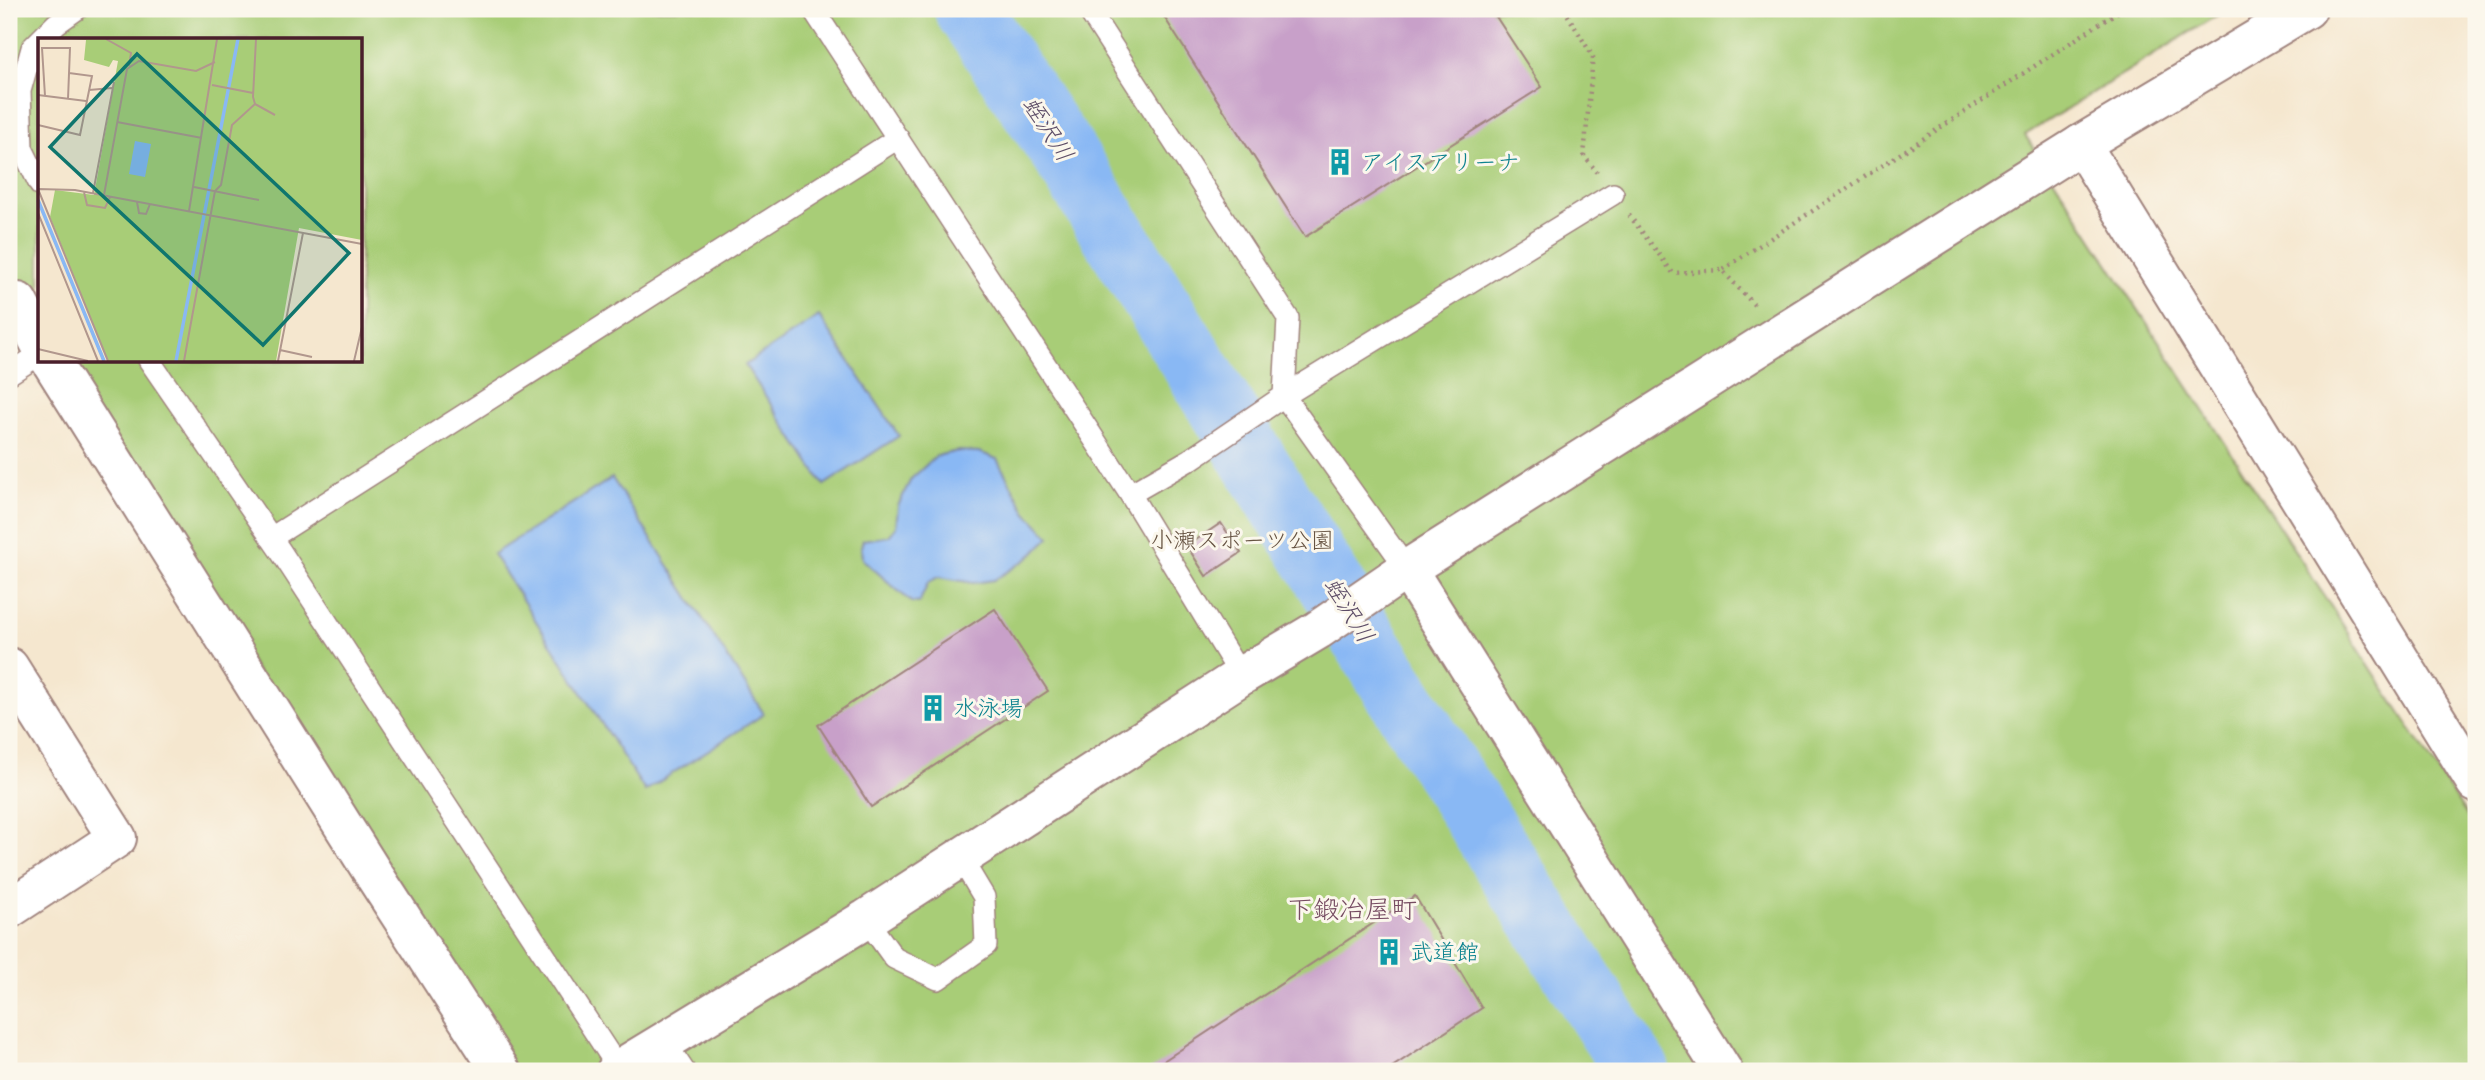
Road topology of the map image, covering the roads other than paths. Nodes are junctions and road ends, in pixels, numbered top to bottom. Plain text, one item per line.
1 (77, 9) edge
2 (813, 9) edge
3 (1088, 9) edge
4 (2307, 9) edge
5 (42, 38) edge
6 (38, 42) edge
7 (9, 97) edge
8 (21, 116) junction
9 (898, 138) junction
10 (2081, 144) junction
11 (38, 181) edge
12 (1613, 194) dead end
13 (18, 302) dead end
14 (38, 340) edge
15 (38, 355) edge
16 (51, 362) edge
17 (150, 362) edge
18 (9, 374) edge
19 (1284, 396) junction
20 (1130, 494) junction
21 (271, 538) junction
22 (1396, 577) junction
23 (9, 667) edge
24 (1241, 676) junction
25 (2476, 783) edge
26 (960, 857) junction
27 (9, 909) edge
28 (866, 919) junction
29 (674, 1057) edge
30 (618, 1070) edge
31 (501, 1071) edge
32 (1723, 1071) edge

1 - 5 lane
2 - 9 lane
3 - 19 lane
4 - 10 street
6 - 8 lane
7 - 8 lane
8 - 11 lane
9 - 20 lane
9 - 21 lane
10 - 22 street
10 - 25 street
12 - 19 lane
13 - 14 street
15 - 18 lane
16 - 31 street
17 - 21 lane
19 - 20 lane
19 - 22 lane
20 - 24 lane
21 - 30 lane
22 - 24 street
22 - 32 street
23 - 27 street
24 - 26 street
26 - 28 street
26 - 28 lane
28 - 29 street
29 - 30 street

